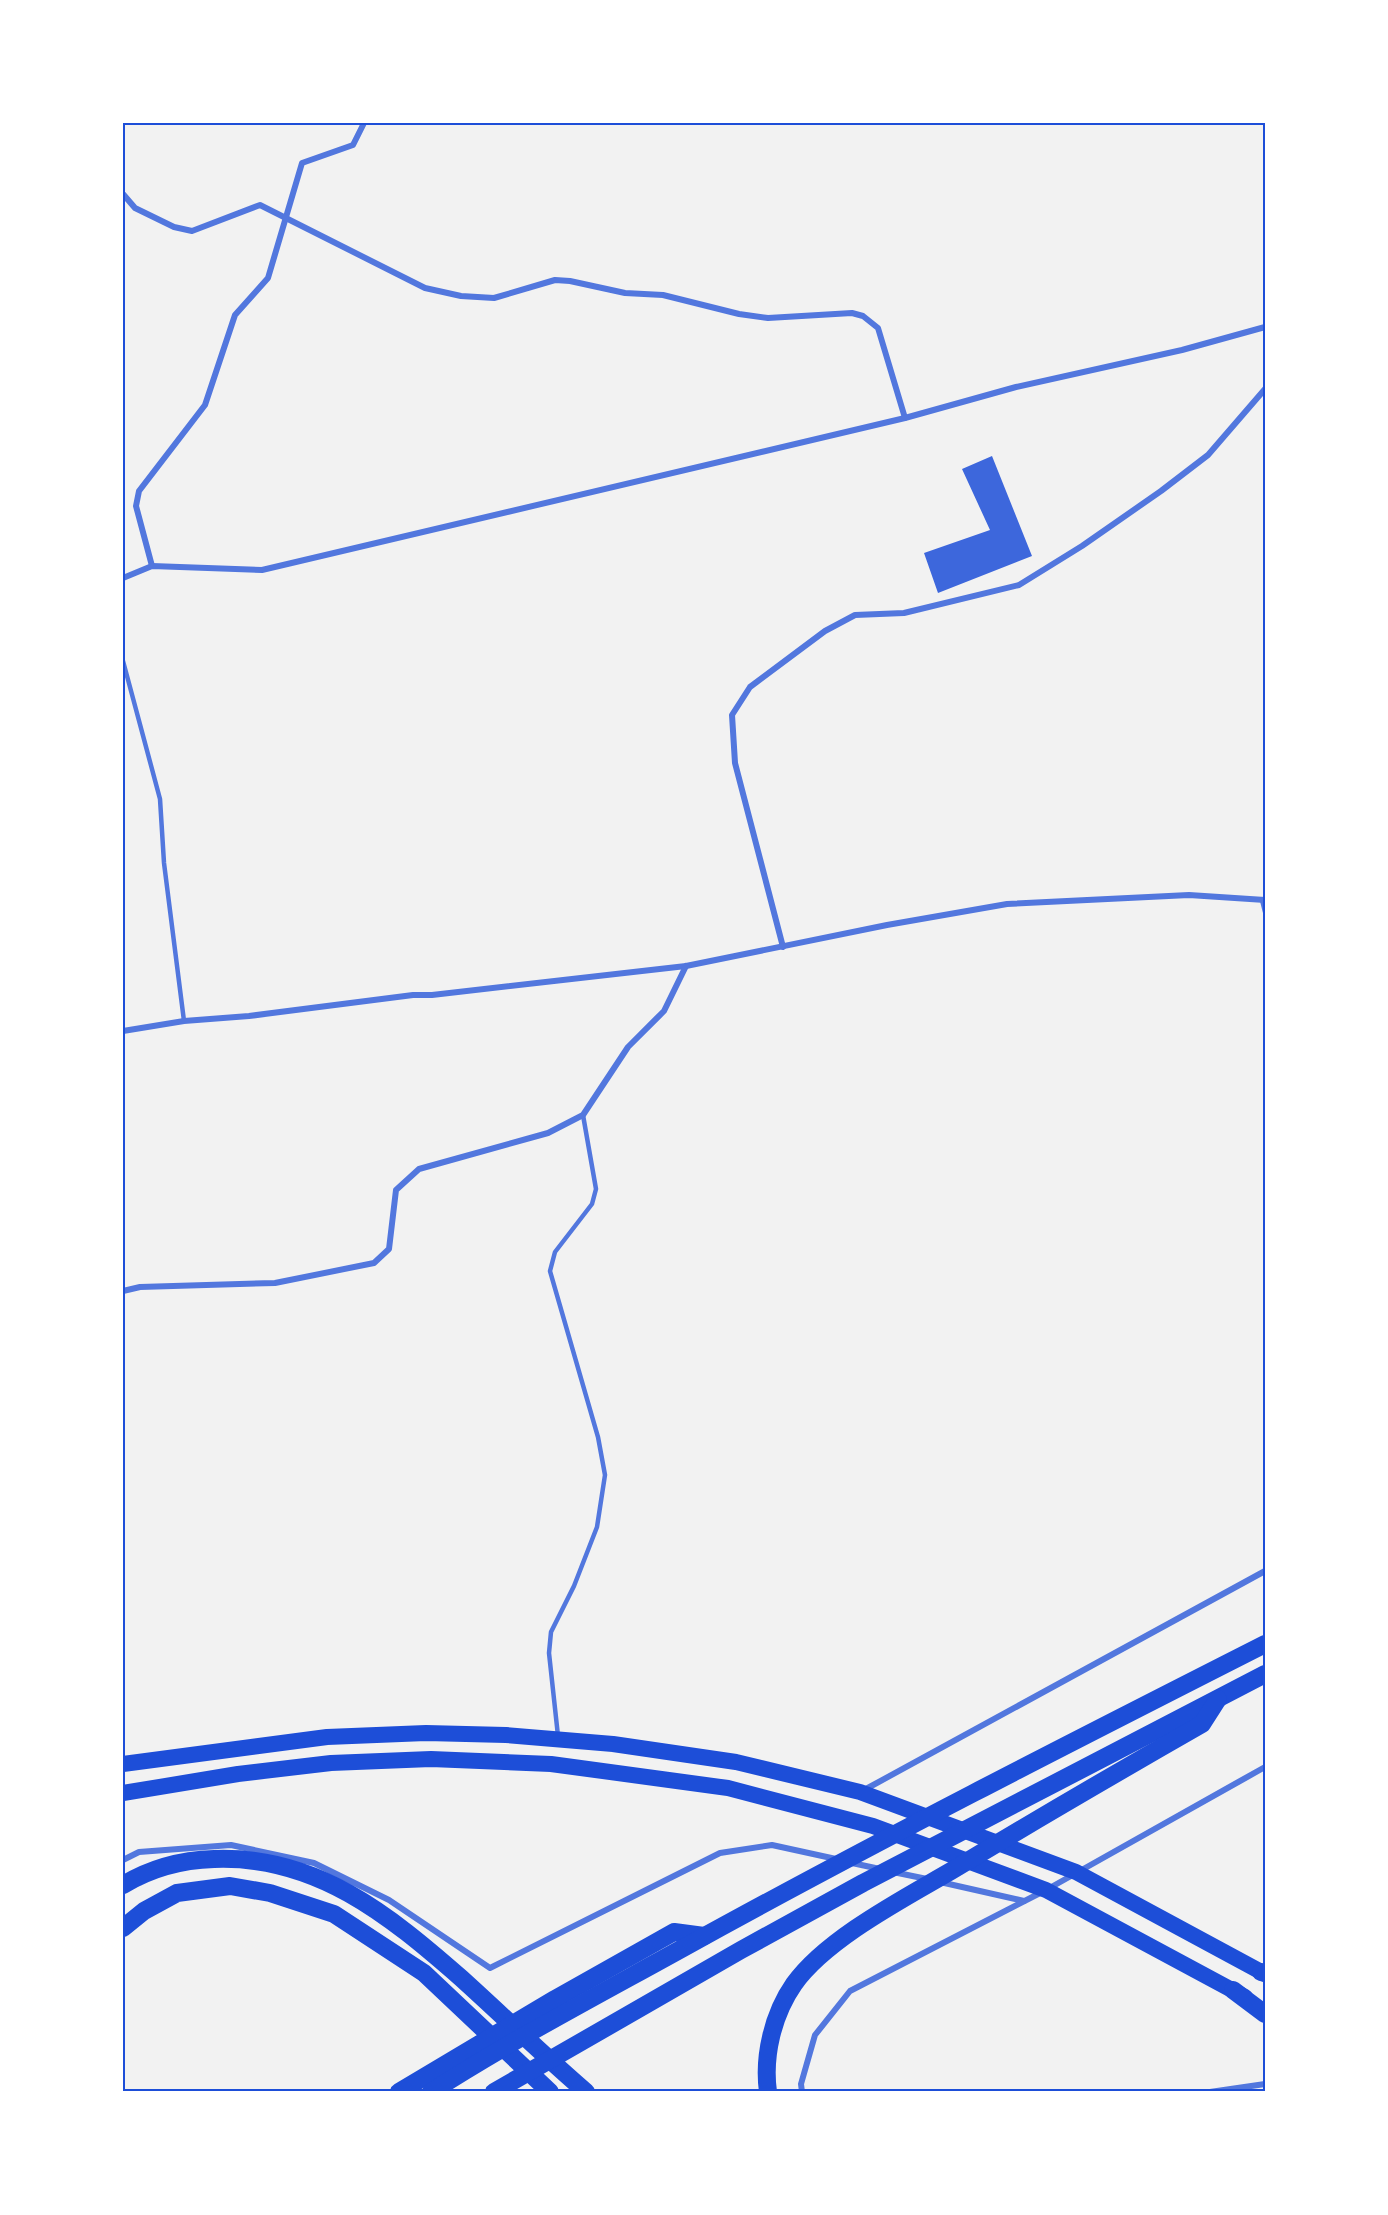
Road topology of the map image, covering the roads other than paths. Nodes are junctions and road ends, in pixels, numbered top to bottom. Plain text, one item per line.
1 (364, 123) edge
2 (123, 194) edge
3 (285, 217) junction
4 (1265, 327) edge
5 (1265, 389) edge
6 (905, 418) junction
7 (152, 566) junction
8 (123, 578) edge
9 (123, 661) edge
10 (1264, 900) edge
11 (1265, 912) edge
12 (783, 947) junction
13 (686, 966) junction
14 (184, 1021) junction
15 (123, 1031) edge
16 (583, 1115) junction
17 (123, 1291) edge
18 (1265, 1571) edge
19 (1265, 1644) edge
20 (1265, 1674) edge
21 (1219, 1698) junction
22 (559, 1739) junction
23 (123, 1764) edge
24 (1265, 1767) edge
25 (123, 1792) edge
26 (860, 1792) junction
27 (123, 1860) edge
28 (1076, 1872) junction
29 (123, 1885) edge
30 (1046, 1890) junction
31 (1024, 1901) junction
32 (123, 1928) edge
33 (1264, 1973) edge
34 (1233, 1990) joint
35 (562, 2005) junction
36 (1265, 2012) edge
37 (1264, 2084) edge
38 (399, 2092) edge
39 (431, 2092) edge
40 (494, 2092) edge
41 (550, 2092) edge
42 (586, 2092) edge
43 (768, 2092) edge
44 (802, 2092) edge
45 (1210, 2092) edge

1 - 3 street
2 - 3 street
3 - 6 street
3 - 7 street
4 - 6 street
5 - 12 street
6 - 7 street
7 - 8 street
9 - 14 lane
10 - 11 lane
10 - 12 street
12 - 13 street
13 - 14 street
13 - 16 street
14 - 15 street
16 - 17 street
16 - 22 lane
18 - 26 street
19 - 35 highway
20 - 21 highway
21 - 40 highway
21 - 43 highway
22 - 23 highway
22 - 26 highway
24 - 28 street
25 - 30 highway
26 - 28 highway
27 - 31 street
28 - 30 street
28 - 33 highway
29 - 42 highway
30 - 31 street
30 - 34 highway
31 - 44 street
32 - 41 highway
34 - 36 highway
35 - 38 highway
35 - 39 highway
37 - 45 street

